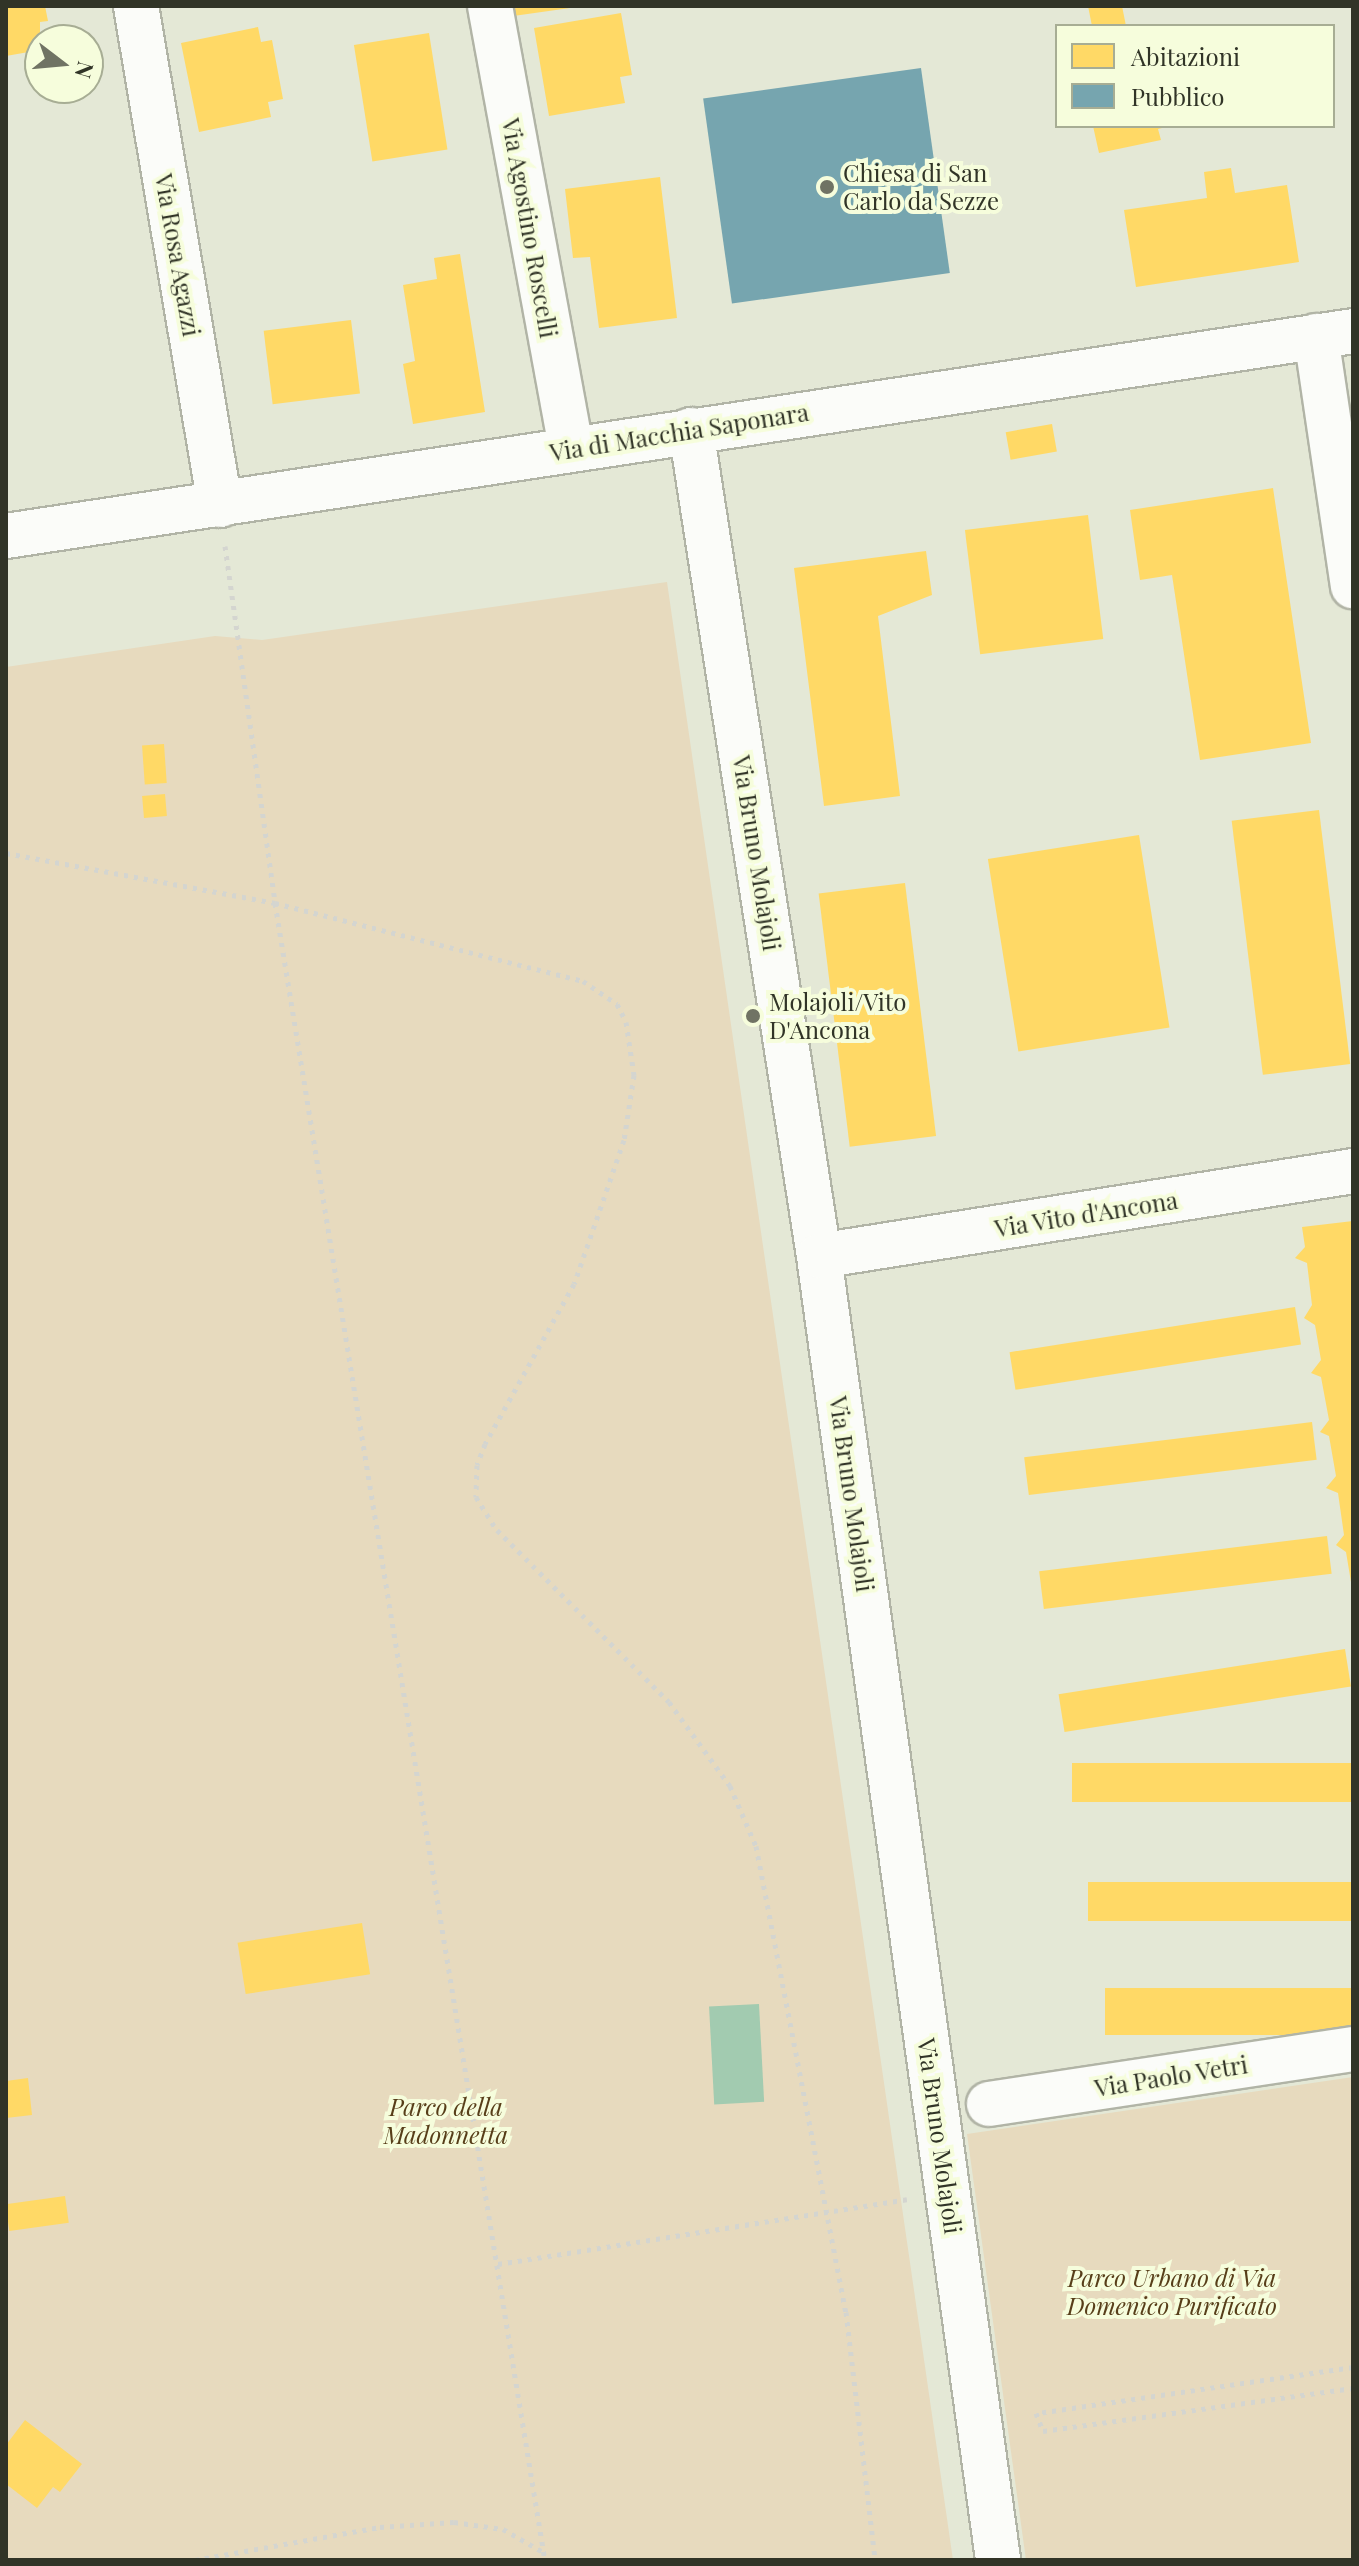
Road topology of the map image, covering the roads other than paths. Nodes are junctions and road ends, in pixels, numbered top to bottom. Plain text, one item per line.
1 (136, 6) edge
2 (490, 6) edge
3 (1334, 333) edge
4 (691, 430) junction
5 (571, 449) junction
6 (220, 505) junction
7 (6, 536) edge
8 (1353, 586) edge
9 (1353, 1171) edge
10 (819, 1256) junction
11 (1353, 2049) edge
12 (989, 2104) dead end
13 (998, 2560) edge

1 - 6 street, Via Rosa Agazzi
2 - 5 street, Via Agostino Roscelli
3 - 4 street, Via di Macchia Saponara
3 - 8 street
4 - 5 street, Via di Macchia Saponara
4 - 10 street, Via Bruno Molajoli
5 - 6 street, Via di Macchia Saponara
6 - 7 street, Via di Macchia Saponara
9 - 10 street, Via Vito d'Ancona
10 - 13 street, Via Bruno Molajoli
11 - 12 street, Via Paolo Vetri

